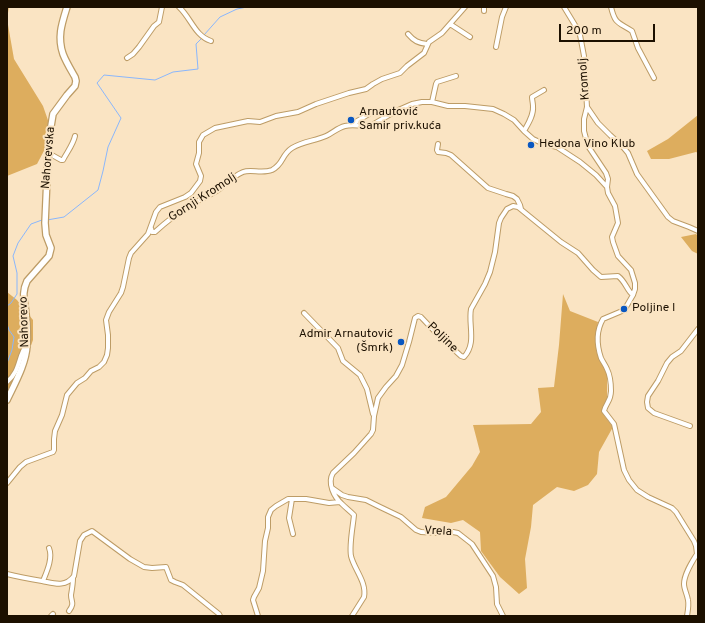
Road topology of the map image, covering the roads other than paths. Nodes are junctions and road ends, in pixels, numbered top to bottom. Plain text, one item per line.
1 (67, 7) edge
2 (162, 7) edge
3 (179, 7) edge
4 (464, 7) edge
5 (506, 7) edge
6 (564, 7) edge
7 (611, 7) edge
8 (450, 24) junction
9 (408, 34) dead end
10 (470, 37) dead end
11 (211, 41) dead end
12 (427, 44) junction
13 (496, 47) dead end
14 (127, 58) dead end
15 (456, 76) dead end
16 (654, 78) dead end
17 (544, 90) dead end
18 (432, 102) junction
19 (587, 107) junction
20 (372, 111) dead end
21 (350, 125) junction
22 (524, 131) junction
23 (75, 136) dead end
24 (438, 144) dead end
25 (48, 155) junction
26 (607, 187) junction
27 (521, 209) junction
28 (150, 228) junction
29 (698, 231) edge
30 (51, 248) joint
31 (633, 295) junction
32 (304, 313) dead end
33 (698, 329) edge
34 (28, 344) junction
35 (7, 382) edge
36 (7, 400) edge
37 (374, 416) junction
38 (690, 426) dead end
39 (7, 483) edge
40 (332, 488) junction
41 (292, 499) junction
42 (340, 502) junction
43 (293, 534) dead end
44 (50, 548) dead end
45 (697, 555) edge
46 (7, 574) edge
47 (73, 577) junction
48 (43, 581) junction
49 (69, 611) dead end
50 (220, 616) edge
51 (258, 616) edge
52 (352, 616) edge
53 (503, 616) edge
54 (687, 616) edge

1 - 25 street, Nahorevska
2 - 14 street
3 - 11 street
4 - 8 street
5 - 13 street
6 - 19 street, Kromolj
7 - 16 street
8 - 10 street
8 - 12 street
9 - 12 street
12 - 28 street
15 - 18 street
17 - 22 street
18 - 21 street, Gornji Kromolj
18 - 22 street, Gornji Kromolj
19 - 26 street
19 - 29 street
20 - 21 street
21 - 28 street, Gornji Kromolj
22 - 26 street, Gornji Kromolj
23 - 25 street
24 - 27 street
25 - 30 street, Nahorevska
26 - 31 street
27 - 31 street
27 - 37 street, Poljine
28 - 39 street
30 - 34 street, Nahorevo
31 - 45 street
32 - 37 street
33 - 38 street
34 - 35 street
34 - 36 street, Nahorevo
37 - 40 street, Poljine
40 - 42 street
40 - 53 street, Vrela
41 - 42 street
41 - 43 street
41 - 51 street
42 - 52 street
44 - 48 street
45 - 54 street
46 - 48 street
47 - 48 street
47 - 49 street
47 - 50 street

